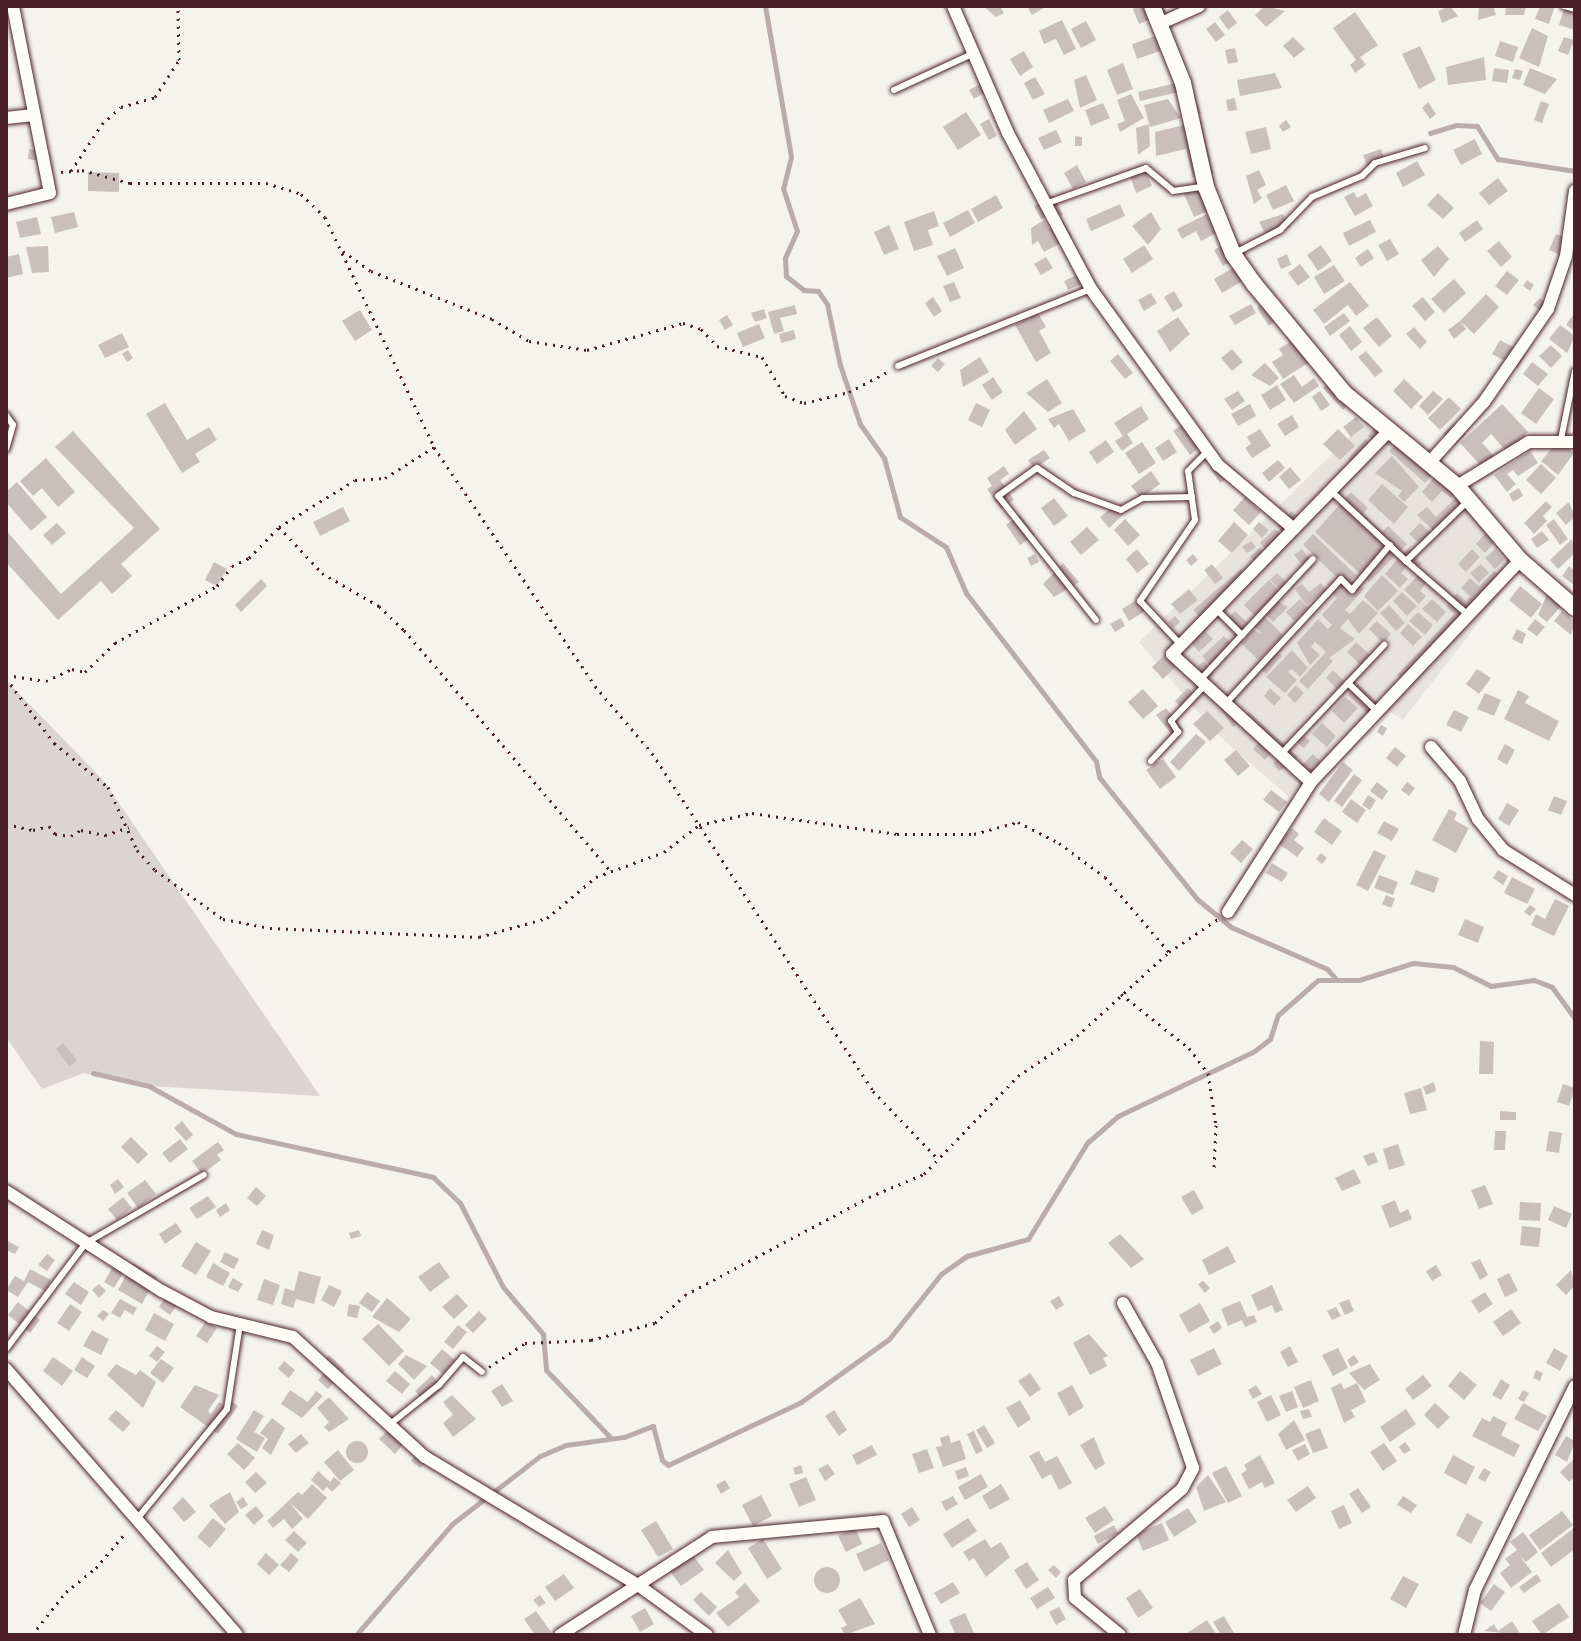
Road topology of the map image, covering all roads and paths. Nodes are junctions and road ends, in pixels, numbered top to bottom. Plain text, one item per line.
1 (13, 6) edge
2 (178, 6) edge
3 (953, 6) edge
4 (1152, 6) edge
5 (1199, 6) edge
6 (1564, 6) edge
7 (1575, 9) edge
8 (1159, 24) junction
9 (976, 53) junction
10 (894, 90) dead end
11 (34, 115) junction
12 (6, 118) edge
13 (1425, 148) dead end
14 (71, 171) junction
15 (49, 174) junction
16 (1206, 187) junction
17 (1575, 191) edge
18 (6, 204) edge
19 (1045, 204) junction
20 (340, 248) junction
21 (1233, 254) junction
22 (1091, 289) junction
23 (898, 366) joint
24 (1575, 371) edge
25 (6, 415) edge
26 (1389, 431) junction
27 (1561, 439) junction
28 (1575, 442) edge
29 (434, 447) junction
30 (6, 449) edge
31 (1208, 451) junction
32 (1429, 463) junction
33 (1457, 486) junction
34 (1331, 491) junction
35 (1192, 497) junction
36 (1470, 499) junction
37 (279, 527) junction
38 (1294, 529) junction
39 (1390, 545) junction
40 (1313, 559) dead end
41 (1520, 560) junction
42 (1406, 561) junction
43 (1575, 608) edge
44 (1216, 609) junction
45 (1466, 613) junction
46 (1096, 620) dead end
47 (1242, 635) junction
48 (1181, 645) junction
49 (1384, 645) dead end
50 (6, 676) edge
51 (1203, 682) junction
52 (1348, 683) junction
53 (1226, 703) junction
54 (1376, 710) junction
55 (1431, 747) dead end
56 (1281, 754) junction
57 (1151, 761) dead end
58 (1311, 782) junction
59 (6, 824) edge
60 (699, 825) junction
61 (129, 827) junction
62 (611, 871) junction
63 (1575, 895) edge
64 (1228, 912) joint
65 (1169, 952) junction
66 (1121, 994) junction
67 (936, 1157) junction
68 (1214, 1169) dead end
69 (204, 1175) dead end
70 (6, 1191) edge
71 (86, 1243) junction
72 (1123, 1303) dead end
73 (240, 1324) junction
74 (6, 1349) edge
75 (6, 1369) edge
76 (482, 1372) joint
77 (1575, 1386) edge
78 (389, 1425) junction
79 (137, 1519) junction
80 (638, 1585) junction
81 (1115, 1633) edge
82 (32, 1635) edge
83 (237, 1635) edge
84 (560, 1635) edge
85 (707, 1635) edge
86 (930, 1635) edge
87 (1464, 1635) edge

1 - 11 street
2 - 14 path
3 - 9 street
4 - 8 street
5 - 8 street
6 - 7 lane
8 - 16 street
9 - 10 lane
9 - 19 street
11 - 12 street
11 - 15 street
13 - 21 lane
14 - 15 path
14 - 20 path
15 - 18 street
16 - 19 lane
16 - 21 street
17 - 32 street
19 - 22 street
20 - 23 path
20 - 29 path
21 - 26 street
22 - 23 lane
22 - 31 street
24 - 27 lane
25 - 30 lane
26 - 32 street
26 - 34 street
27 - 28 street
27 - 33 street
29 - 37 path
29 - 60 path
31 - 35 lane
31 - 38 street
32 - 33 street
33 - 36 street
34 - 38 street
34 - 39 lane
35 - 46 lane
35 - 48 lane
36 - 41 street
36 - 42 lane
37 - 50 path
37 - 62 path
38 - 44 street
39 - 42 lane
39 - 53 lane
40 - 47 lane
41 - 43 street
41 - 45 street
42 - 45 lane
44 - 47 lane
44 - 48 street
45 - 54 street
47 - 51 lane
48 - 51 street
49 - 52 lane
50 - 61 path
51 - 53 street
51 - 57 lane
52 - 54 lane
52 - 56 lane
53 - 56 street
54 - 58 street
55 - 63 street
56 - 58 street
58 - 64 street
59 - 61 path
60 - 62 path
60 - 65 path
60 - 67 path
61 - 62 path
64 - 65 path
65 - 66 path
66 - 67 path
66 - 68 path
67 - 76 path
69 - 71 lane
70 - 71 street
71 - 73 street
71 - 74 lane
72 - 81 street
73 - 78 street
73 - 79 lane
75 - 79 street
76 - 78 lane
77 - 87 street
78 - 80 street
79 - 82 path
79 - 83 street
80 - 84 street
80 - 85 street
80 - 86 street

